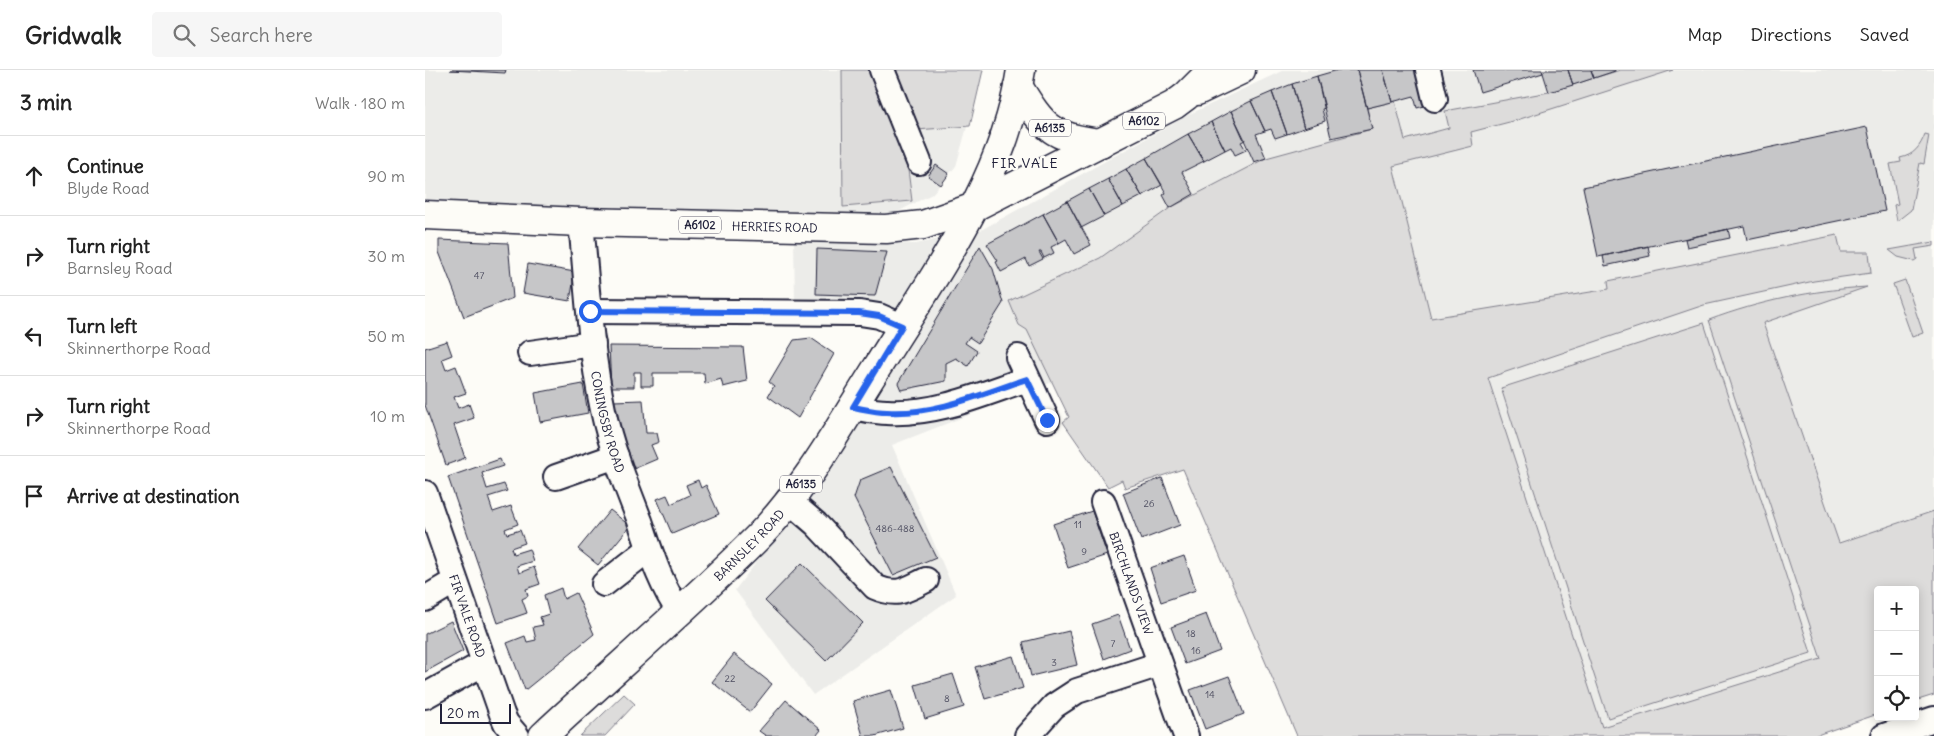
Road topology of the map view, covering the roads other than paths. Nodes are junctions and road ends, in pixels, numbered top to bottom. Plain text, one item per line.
1 (882, 70) edge
2 (1212, 70) edge
3 (1241, 70) edge
4 (1428, 70) edge
5 (1019, 78) edge
6 (1187, 96) junction
7 (1435, 99) dead end
8 (1101, 143) junction
9 (919, 162) dead end
10 (973, 208) junction
11 (425, 215) edge
12 (581, 222) junction
13 (590, 311) junction
14 (902, 326) junction
15 (593, 344) junction
16 (530, 353) dead end
17 (1018, 356) dead end
18 (1027, 379) junction
19 (853, 407) junction
20 (1047, 420) dead end
21 (616, 456) junction
22 (557, 476) dead end
23 (425, 493) edge
24 (788, 500) junction
25 (1103, 502) dead end
26 (649, 549) junction
27 (926, 580) dead end
28 (455, 581) junction
29 (604, 584) dead end
30 (425, 599) edge
31 (679, 611) junction
32 (484, 663) junction
33 (1161, 664) junction
34 (425, 696) edge
35 (1934, 719) edge
36 (517, 736) edge
37 (543, 736) edge
38 (1027, 736) edge
39 (1186, 736) edge
40 (1884, 736) edge

1 - 9 street
2 - 6 main road
3 - 6 main road, A6102
4 - 7 street
5 - 8 main road, A6135
5 - 10 main road, BARNSLEY ROAD / A6135
6 - 8 main road, A6102
8 - 10 main road, A6102
10 - 12 main road, HERRIES ROAD / A6102
10 - 14 main road, BARNSLEY ROAD / A6135
11 - 12 main road, HERRIES ROAD / A6102
12 - 13 street, CONINGSBY ROAD
13 - 14 street
13 - 15 street, CONINGSBY ROAD
14 - 19 main road, BARNSLEY ROAD / A6135
15 - 16 street
15 - 21 street, CONINGSBY ROAD
17 - 18 street
18 - 19 street
18 - 20 street
19 - 24 main road, BARNSLEY ROAD / A6135
21 - 22 street
21 - 26 street, CONINGSBY ROAD
23 - 28 street, FIR VALE ROAD
24 - 27 street
24 - 31 main road, BARNSLEY ROAD / A6135
25 - 33 street, BIRCHLANDS VIEW
26 - 29 street
26 - 31 street, CONINGSBY ROAD
28 - 30 street
28 - 32 street, FIR VALE ROAD
31 - 37 main road, BARNSLEY ROAD / A6135
32 - 34 street
32 - 36 street, FIR VALE ROAD
33 - 38 street
33 - 39 street, BIRCHLANDS VIEW
35 - 40 street

